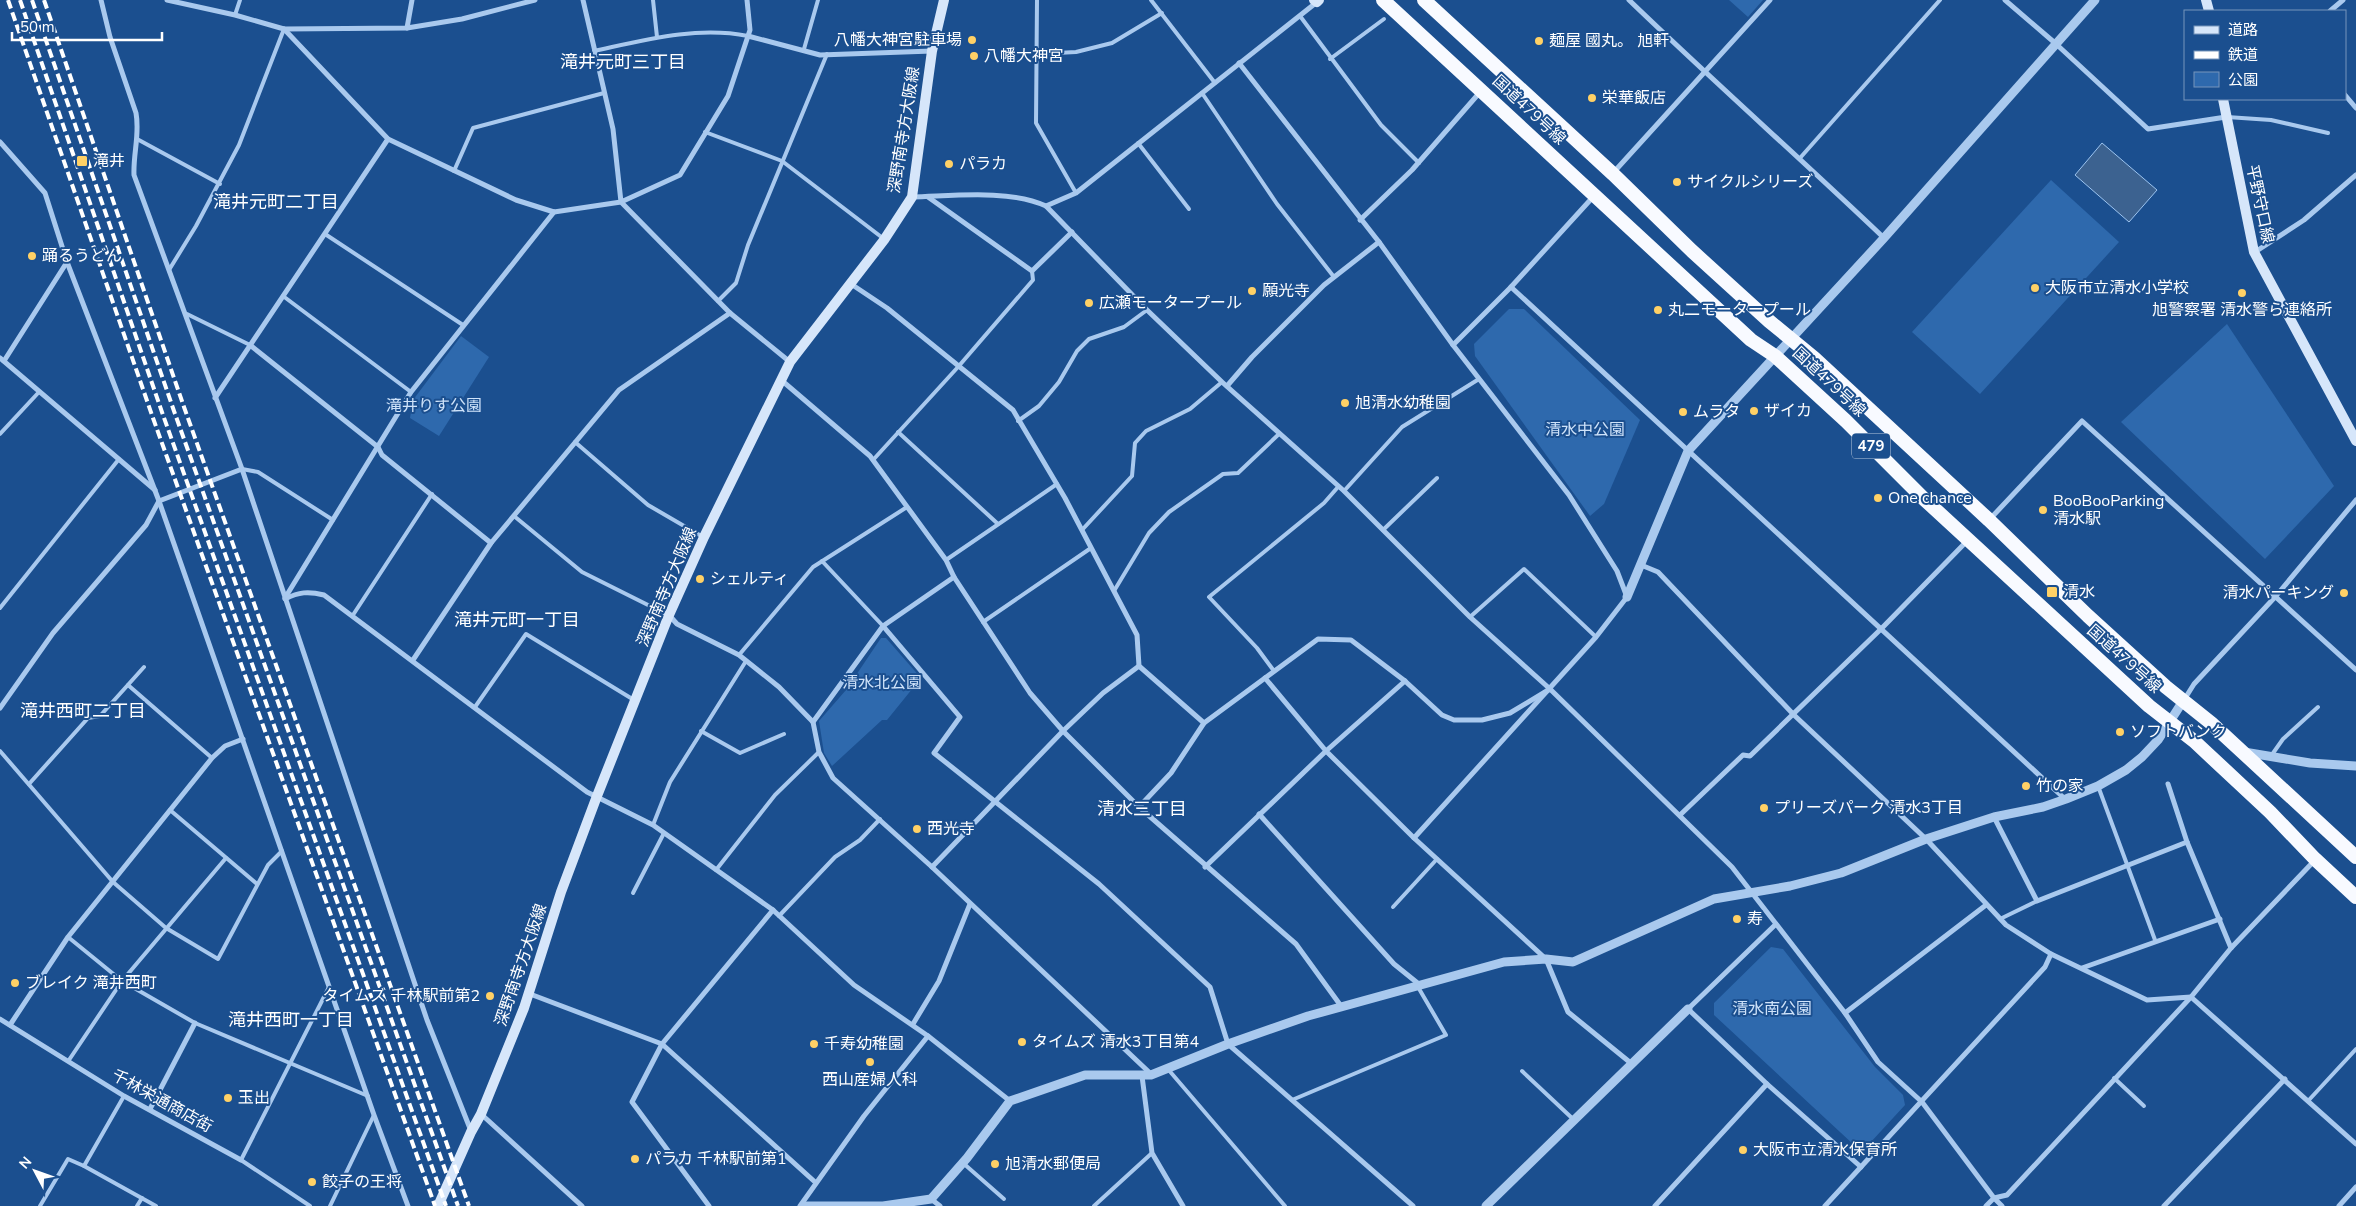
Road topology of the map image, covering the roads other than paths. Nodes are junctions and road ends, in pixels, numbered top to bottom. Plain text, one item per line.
1 (101, 0) edge
2 (167, 0) edge
3 (240, 0) edge
4 (412, 0) edge
5 (535, 0) edge
6 (583, 0) edge
7 (653, 0) edge
8 (747, 0) edge
9 (818, 0) edge
10 (944, 0) edge
11 (1037, 0) edge
12 (1151, 0) edge
13 (1383, 0) edge
14 (1424, 0) edge
15 (1629, 0) edge
16 (1770, 0) edge
17 (1940, 0) edge
18 (2005, 0) edge
19 (2094, 0) edge
20 (2342, 0) edge
21 (1317, 1) edge
22 (2331, 10) edge
23 (1162, 13) junction
24 (235, 15) junction
25 (1300, 16) junction
26 (1384, 19) dead end
27 (408, 28) junction
28 (284, 29) junction
29 (748, 36) junction
30 (657, 37) junction
31 (2056, 43) junction
32 (804, 49) junction
33 (932, 50) junction
34 (594, 51) junction
35 (827, 54) junction
36 (1036, 54) junction
37 (1330, 59) junction
38 (1240, 63) junction
39 (1704, 72) junction
40 (1215, 83) junction
41 (1481, 91) junction
42 (604, 93) junction
43 (1202, 93) junction
44 (2346, 96) edge
45 (2223, 100) edge
46 (2356, 108) edge
47 (2226, 117) junction
48 (705, 132) junction
49 (2328, 134) dead end
50 (137, 139) junction
51 (388, 140) junction
52 (0, 142) edge
53 (1138, 143) junction
54 (1800, 158) junction
55 (782, 161) junction
56 (1419, 162) junction
57 (454, 171) junction
58 (1613, 174) junction
59 (2356, 174) edge
60 (220, 184) junction
61 (1076, 193) junction
62 (1595, 195) junction
63 (912, 197) junction
64 (928, 197) junction
65 (621, 202) junction
66 (1046, 206) junction
67 (1189, 209) dead end
68 (554, 212) junction
69 (1360, 220) junction
70 (1072, 232) junction
71 (325, 234) junction
72 (1884, 238) junction
73 (884, 240) junction
74 (1379, 242) junction
75 (2254, 252) junction
76 (67, 262) junction
77 (1032, 271) junction
78 (168, 272) junction
79 (1334, 277) junction
80 (851, 284) junction
81 (1511, 287) junction
82 (283, 296) junction
83 (718, 301) junction
84 (1147, 310) junction
85 (187, 314) junction
86 (730, 314) junction
87 (463, 326) junction
88 (1791, 339) junction
89 (250, 345) junction
90 (1453, 345) junction
91 (1775, 356) junction
92 (2, 359) edge
93 (790, 362) junction
94 (958, 367) junction
95 (780, 379) junction
96 (1479, 379) junction
97 (1225, 384) junction
98 (39, 392) junction
99 (411, 392) junction
100 (215, 398) junction
101 (1018, 421) junction
102 (898, 432) junction
103 (0, 434) edge
104 (1279, 434) junction
105 (2356, 441) edge
106 (575, 442) junction
107 (378, 447) junction
108 (1688, 451) junction
109 (119, 460) junction
110 (873, 460) junction
111 (242, 469) junction
112 (1438, 478) dead end
113 (1057, 484) junction
114 (1338, 487) junction
115 (155, 490) junction
116 (1344, 491) junction
117 (432, 494) junction
118 (2356, 500) edge
119 (159, 501) junction
120 (907, 507) junction
121 (514, 516) junction
122 (333, 520) junction
123 (1989, 520) junction
124 (998, 524) junction
125 (1082, 530) junction
126 (1383, 530) junction
127 (704, 538) junction
128 (1968, 539) junction
129 (491, 543) junction
130 (1091, 548) junction
131 (946, 560) junction
132 (822, 561) junction
133 (1641, 566) junction
134 (954, 577) junction
135 (1114, 591) junction
136 (2276, 596) junction
137 (1627, 597) junction
138 (285, 599) junction
139 (0, 608) edge
140 (353, 615) junction
141 (669, 615) junction
142 (1470, 617) junction
143 (982, 622) junction
144 (883, 626) junction
145 (1882, 628) junction
146 (1596, 637) junction
147 (739, 655) junction
148 (413, 660) junction
149 (746, 661) junction
150 (1138, 666) junction
151 (144, 667) dead end
152 (2356, 670) edge
153 (1274, 671) junction
154 (1265, 678) junction
155 (1405, 681) junction
156 (128, 685) junction
157 (1550, 689) junction
158 (636, 701) junction
159 (2183, 701) junction
160 (475, 707) junction
161 (2318, 707) dead end
162 (0, 708) edge
163 (1794, 715) junction
164 (813, 722) junction
165 (2169, 722) junction
166 (1204, 723) junction
167 (700, 731) junction
168 (1064, 731) junction
169 (784, 734) dead end
170 (243, 739) junction
171 (0, 751) edge
172 (1326, 751) junction
173 (2242, 751) junction
174 (819, 752) junction
175 (212, 758) junction
176 (2270, 758) junction
177 (2356, 766) edge
178 (29, 784) junction
179 (2168, 784) dead end
180 (2098, 786) junction
181 (598, 796) junction
182 (2066, 799) junction
183 (996, 803) junction
184 (1139, 807) junction
185 (170, 810) junction
186 (1260, 814) junction
187 (1680, 815) junction
188 (1994, 817) junction
189 (880, 819) junction
190 (653, 825) junction
191 (664, 833) junction
192 (1414, 838) junction
193 (1926, 839) junction
194 (2187, 842) junction
195 (282, 851) junction
196 (2356, 856) edge
197 (226, 858) junction
198 (2315, 859) junction
199 (1437, 860) junction
200 (2127, 864) junction
201 (932, 866) junction
202 (1205, 867) junction
203 (716, 870) junction
204 (113, 882) junction
205 (257, 884) junction
206 (1750, 892) junction
207 (632, 893) dead end
208 (2356, 897) edge
209 (2037, 901) junction
210 (970, 904) junction
211 (1986, 905) junction
212 (1394, 906) dead end
213 (773, 910) junction
214 (779, 916) junction
215 (2000, 919) junction
216 (2220, 919) junction
217 (1776, 924) junction
218 (166, 928) junction
219 (68, 937) junction
220 (2156, 940) junction
221 (2231, 948) junction
222 (2051, 954) junction
223 (1546, 958) junction
224 (2082, 968) junction
225 (122, 981) junction
226 (1419, 985) junction
227 (329, 987) junction
228 (530, 994) junction
229 (2192, 997) junction
230 (1341, 1006) junction
231 (1688, 1009) junction
232 (1845, 1013) junction
233 (0, 1019) edge
234 (195, 1023) junction
235 (913, 1024) junction
236 (10, 1025) junction
237 (928, 1036) junction
238 (662, 1044) junction
239 (1228, 1044) junction
240 (2356, 1049) edge
241 (69, 1060) junction
242 (291, 1063) junction
243 (1633, 1064) junction
244 (1167, 1068) junction
245 (1522, 1071) dead end
246 (1146, 1075) junction
247 (2114, 1078) junction
248 (2285, 1079) junction
249 (1767, 1084) junction
250 (124, 1096) junction
251 (368, 1096) junction
252 (1292, 1100) junction
253 (1010, 1101) junction
254 (2308, 1101) junction
255 (1922, 1102) junction
256 (2144, 1106) dead end
257 (150, 1109) junction
258 (482, 1114) junction
259 (374, 1115) junction
260 (1574, 1120) junction
261 (471, 1132) junction
262 (2356, 1144) edge
263 (1152, 1153) junction
264 (241, 1160) junction
265 (963, 1163) junction
266 (84, 1166) junction
267 (1860, 1167) junction
268 (815, 1182) junction
269 (2356, 1188) edge
270 (142, 1198) junction
271 (1994, 1198) junction
272 (931, 1199) junction
273 (1004, 1199) dead end
274 (40, 1206) edge
275 (138, 1206) edge
276 (156, 1206) edge
277 (310, 1206) edge
278 (330, 1206) edge
279 (408, 1206) edge
280 (438, 1206) edge
281 (582, 1206) edge
282 (709, 1206) edge
283 (800, 1206) edge
284 (805, 1206) edge
285 (940, 1206) edge
286 (1094, 1206) edge
287 (1183, 1206) edge
288 (1285, 1206) edge
289 (1413, 1206) edge
290 (1486, 1206) edge
291 (1655, 1206) edge
292 (1825, 1206) edge
293 (1986, 1206) edge
294 (2002, 1206) edge
295 (2164, 1206) edge
296 (2339, 1206) edge

1 - 50 street
2 - 24 street
3 - 24 lane
4 - 27 street
5 - 27 street
6 - 34 street
7 - 30 lane
8 - 29 street
9 - 32 lane
10 - 33 main road, 深野南寺方大阪線
11 - 36 lane
12 - 23 lane
13 - 41 highway, 国道479号線 / 479
14 - 58 highway, 国道479号線 / 479
15 - 39 street
16 - 39 street
17 - 54 lane
18 - 31 street
19 - 31 street
20 - 22 street
21 - 25 street
23 - 36 lane
23 - 40 lane
24 - 28 street
25 - 37 lane
25 - 38 street
26 - 37 lane
27 - 28 street
28 - 51 street
28 - 60 lane
29 - 30 lane
29 - 32 street
29 - 48 street
30 - 34 lane
31 - 47 street
31 - 72 street
32 - 35 street
33 - 35 street
33 - 63 main road, 深野南寺方大阪線
34 - 42 street
35 - 55 lane
36 - 61 lane
37 - 56 lane
38 - 40 street
38 - 69 street
39 - 54 street
39 - 58 street
40 - 43 street
41 - 56 street
41 - 62 highway, 国道479号線 / 479
42 - 57 lane
42 - 65 street
43 - 53 street
43 - 79 lane
44 - 46 street
45 - 47 main road, 平野守口線
47 - 49 lane
47 - 75 main road, 平野守口線
48 - 55 lane
48 - 65 street
50 - 60 lane
50 - 78 street
51 - 57 street
51 - 71 street
52 - 76 street
53 - 61 street
53 - 67 lane
54 - 72 street
55 - 73 lane
55 - 83 lane
56 - 69 street
57 - 68 street
58 - 88 highway, 国道479号線 / 479
59 - 75 street
60 - 78 lane
61 - 66 street
62 - 81 street
62 - 91 highway, 国道479号線 / 479
63 - 64 street
63 - 73 main road, 深野南寺方大阪線
64 - 66 street
64 - 77 street
65 - 68 street
65 - 83 street
66 - 70 street
68 - 87 street
69 - 74 street
70 - 77 street
70 - 84 street
71 - 82 street
71 - 87 lane
72 - 88 street
73 - 80 main road, 深野南寺方大阪線
74 - 79 street
74 - 90 street
75 - 105 main road, 平野守口線
76 - 92 street
76 - 115 street
77 - 94 lane
78 - 85 street
79 - 97 street
80 - 93 main road, 深野南寺方大阪線
80 - 94 street
81 - 90 street
81 - 108 street
82 - 89 street
82 - 99 lane
83 - 86 street
84 - 97 street
84 - 101 lane
85 - 89 lane
85 - 100 street
86 - 93 street
86 - 106 street
87 - 99 street
88 - 91 street
88 - 123 highway, 国道479号線 / 479
89 - 100 street
89 - 107 street
90 - 96 street
91 - 108 street
91 - 128 highway, 国道479号線 / 479
92 - 98 street
93 - 95 main road, 深野南寺方大阪線
94 - 101 street
94 - 102 lane
95 - 110 street
95 - 127 main road, 深野南寺方大阪線
96 - 116 lane
96 - 137 street
97 - 104 street
97 - 125 lane
98 - 103 lane
98 - 109 street
99 - 107 street
100 - 111 street
101 - 113 street
102 - 110 lane
102 - 124 lane
104 - 114 street
104 - 135 lane
106 - 121 street
106 - 127 lane
107 - 117 street
107 - 122 street
108 - 133 street
108 - 145 street
109 - 115 street
109 - 139 lane
110 - 120 street
111 - 119 street
111 - 122 lane
111 - 138 street
112 - 126 lane
113 - 124 lane
113 - 125 street
114 - 116 street
114 - 153 lane
115 - 119 street
116 - 126 street
117 - 129 street
117 - 140 lane
118 - 136 street
119 - 162 street
119 - 170 street
120 - 131 street
120 - 132 lane
121 - 129 street
121 - 141 lane
122 - 138 street
123 - 136 street
123 - 159 highway, 国道479号線 / 479
124 - 131 lane
125 - 130 street
126 - 142 street
127 - 141 main road, 深野南寺方大阪線
128 - 145 street
128 - 165 highway, 国道479号線 / 479
129 - 148 street
130 - 135 street
130 - 143 lane
131 - 134 street
132 - 144 lane
132 - 147 lane
133 - 137 street
133 - 163 street
134 - 143 street
134 - 144 street
135 - 150 street
136 - 152 street
136 - 159 street
137 - 146 street
138 - 140 street
138 - 261 street
140 - 148 street
141 - 147 street
141 - 158 main road, 深野南寺方大阪線
142 - 146 lane
142 - 157 street
143 - 168 street
144 - 164 street
144 - 183 street
145 - 163 street
145 - 182 street
146 - 157 street
147 - 149 street
148 - 160 street
149 - 164 street
149 - 167 lane
150 - 166 street
150 - 168 street
151 - 156 lane
153 - 154 street
153 - 155 street
154 - 166 street
154 - 172 street
155 - 157 street
155 - 172 street
156 - 175 lane
156 - 178 lane
157 - 187 street
157 - 192 street
158 - 160 lane
158 - 181 main road, 深野南寺方大阪線
159 - 165 street
159 - 173 highway, 国道479号線 / 479
160 - 181 street
161 - 176 lane
163 - 187 street
163 - 193 street
164 - 174 street
165 - 180 street
165 - 198 highway, 国道479号線 / 479
166 - 184 street
167 - 169 lane
167 - 190 lane
168 - 183 street
168 - 184 street
170 - 175 street
170 - 195 street
171 - 178 lane
172 - 186 street
172 - 192 street
173 - 176 street
173 - 196 highway, 国道479号線 / 479
174 - 189 street
174 - 203 lane
175 - 185 street
176 - 177 street
178 - 204 lane
179 - 194 street
180 - 182 street
180 - 200 lane
181 - 190 street
181 - 228 main road, 深野南寺方大阪線
182 - 188 street
183 - 201 street
183 - 239 street
184 - 202 street
185 - 197 lane
185 - 204 street
186 - 202 street
186 - 226 street
187 - 206 street
188 - 193 street
188 - 209 street
189 - 201 street
189 - 214 lane
190 - 191 street
191 - 203 street
191 - 207 lane
192 - 199 street
193 - 206 street
193 - 211 street
194 - 200 street
194 - 216 street
195 - 205 lane
195 - 227 street
197 - 205 lane
197 - 218 lane
198 - 208 highway, 国道479号線 / 479
198 - 221 street
199 - 212 lane
199 - 223 street
200 - 209 street
200 - 220 lane
201 - 210 street
202 - 230 street
203 - 213 street
204 - 218 lane
204 - 219 street
205 - 218 lane
206 - 217 street
206 - 223 street
209 - 215 lane
210 - 235 street
210 - 246 street
211 - 215 street
211 - 232 street
213 - 214 street
213 - 238 street
214 - 235 street
215 - 222 street
216 - 220 street
216 - 221 street
217 - 231 street
217 - 232 street
218 - 225 lane
219 - 225 lane
219 - 236 street
220 - 224 street
221 - 229 street
222 - 224 street
222 - 255 street
223 - 226 street
223 - 243 street
224 - 229 street
225 - 234 lane
225 - 241 lane
226 - 230 street
226 - 252 lane
227 - 242 lane
227 - 251 street
228 - 238 street
228 - 258 main road, 深野南寺方大阪線
229 - 247 street
229 - 248 street
230 - 239 street
231 - 243 street
231 - 249 street
232 - 255 street
233 - 236 street, 千林栄通商店街
234 - 242 lane
234 - 257 street
235 - 237 street
236 - 241 street, 千林栄通商店街
237 - 253 street
237 - 268 street
238 - 268 street
238 - 282 street
239 - 244 street
239 - 252 street
240 - 254 lane
241 - 250 street, 千林栄通商店街
242 - 251 lane
242 - 264 lane
243 - 260 street
244 - 246 street
244 - 288 lane
245 - 260 lane
246 - 253 street
246 - 263 street
247 - 256 lane
247 - 271 street
248 - 254 street
248 - 295 street
249 - 267 street
249 - 291 street
250 - 257 street, 千林栄通商店街
250 - 266 lane
251 - 259 street
252 - 289 street
253 - 265 street
254 - 262 street
255 - 267 street
255 - 271 street
257 - 264 street, 千林栄通商店街
258 - 261 main road, 深野南寺方大阪線
258 - 281 street
259 - 278 lane
259 - 279 street
260 - 290 street
261 - 280 main road, 深野南寺方大阪線
263 - 286 lane
263 - 287 street
264 - 277 lane, 千林栄通商店街
265 - 272 street
265 - 273 lane
266 - 270 lane
266 - 274 lane
267 - 292 street
268 - 283 street
269 - 296 street
270 - 275 lane
270 - 276 lane
271 - 293 street
271 - 294 street
272 - 284 street
272 - 285 street

